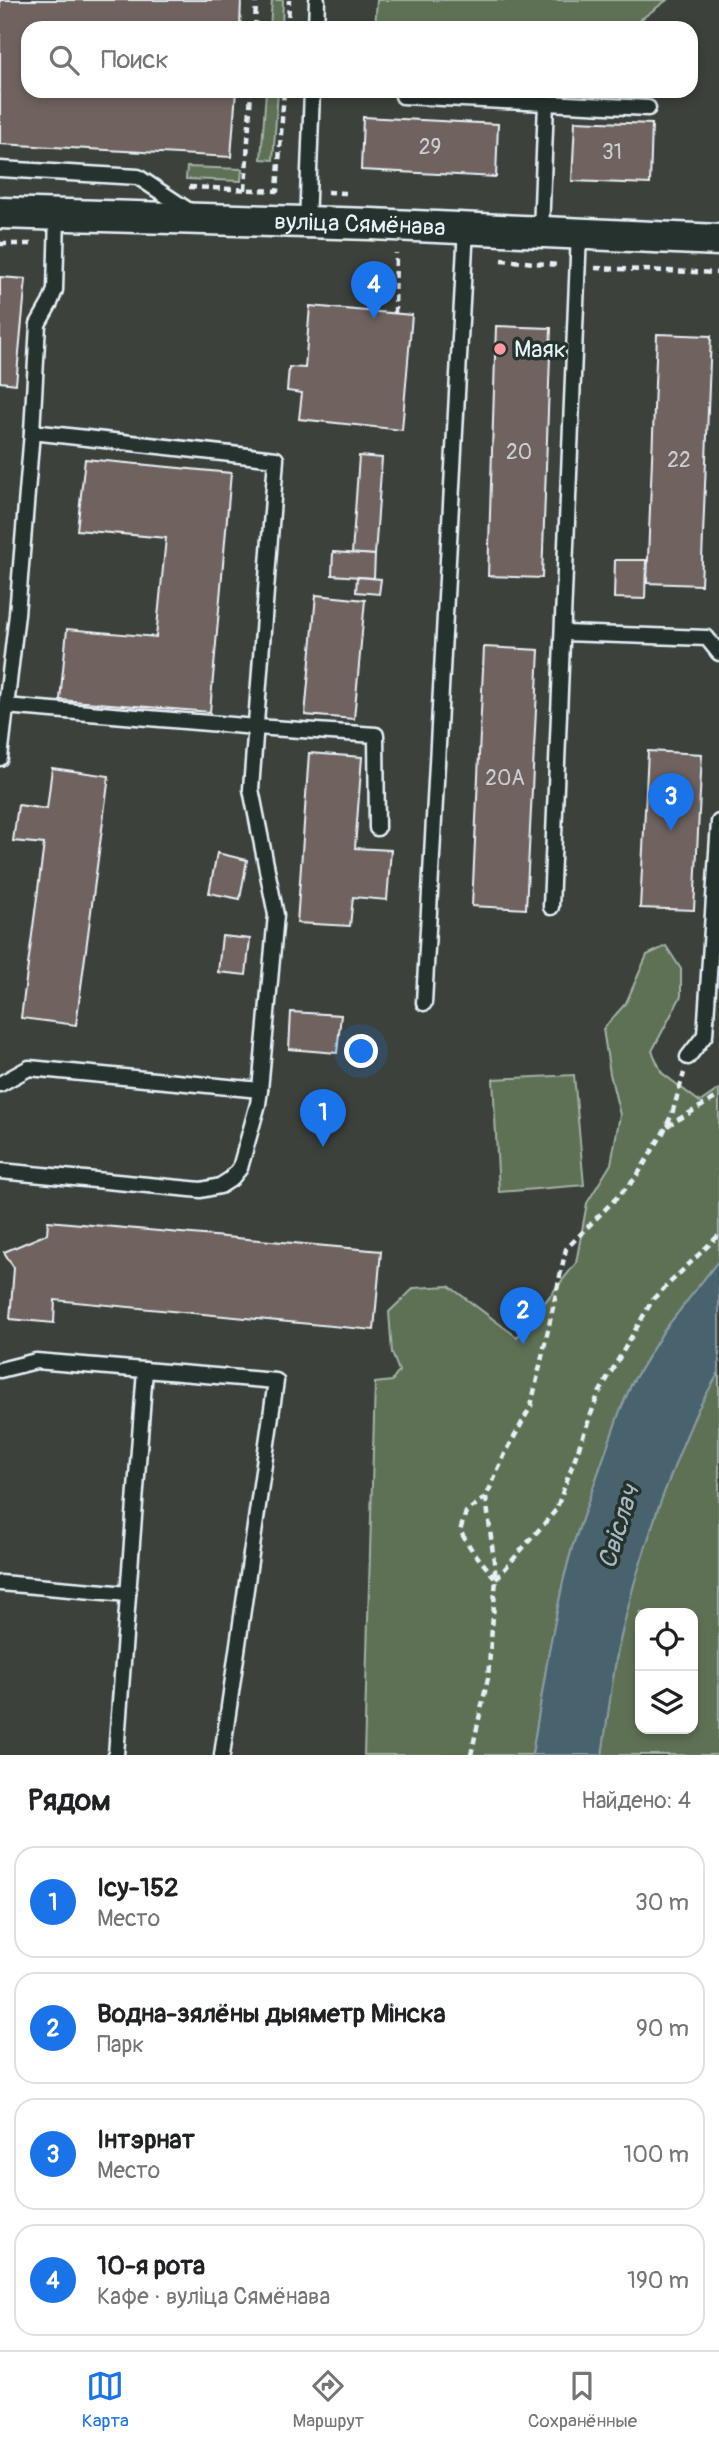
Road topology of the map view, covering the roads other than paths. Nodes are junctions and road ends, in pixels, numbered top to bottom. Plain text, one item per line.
1 (317, 0) edge
2 (316, 21) edge
3 (312, 98) edge
4 (444, 98) edge
5 (546, 103) junction
6 (648, 108) dead end
7 (0, 169) edge
8 (0, 214) edge
9 (57, 215) junction
10 (203, 220) junction
11 (307, 224) junction
12 (466, 228) junction
13 (541, 231) junction
14 (579, 233) junction
15 (719, 240) edge
16 (32, 432) junction
17 (564, 633) junction
18 (719, 653) edge
19 (5, 706) junction
20 (256, 727) junction
21 (0, 758) edge
22 (719, 822) edge
23 (377, 828) dead end
24 (551, 907) dead end
25 (424, 1003) dead end
26 (688, 1057) road end
27 (0, 1084) edge
28 (260, 1090) junction
29 (0, 1171) edge
30 (0, 1370) edge
31 (145, 1370) junction
32 (0, 1583) edge
33 (128, 1594) junction
34 (116, 1755) edge
35 (222, 1755) edge

1 - 2 lane
3 - 11 lane
4 - 5 lane
5 - 6 lane
5 - 13 lane
7 - 10 lane
8 - 9 street, вуліца Сямёнава
9 - 10 street, вуліца Сямёнава
9 - 16 lane
10 - 11 street, вуліца Сямёнава
11 - 12 street, вуліца Сямёнава
12 - 13 street, вуліца Сямёнава
12 - 25 lane
13 - 14 street, вуліца Сямёнава
14 - 15 street, вуліца Сямёнава
14 - 17 lane
16 - 19 lane
16 - 20 lane
17 - 18 lane
17 - 24 lane
19 - 20 lane
19 - 21 lane
20 - 23 lane
20 - 28 lane
22 - 26 lane
27 - 28 lane
28 - 29 lane
30 - 31 lane
31 - 33 lane
31 - 35 lane
32 - 33 lane
33 - 34 lane

